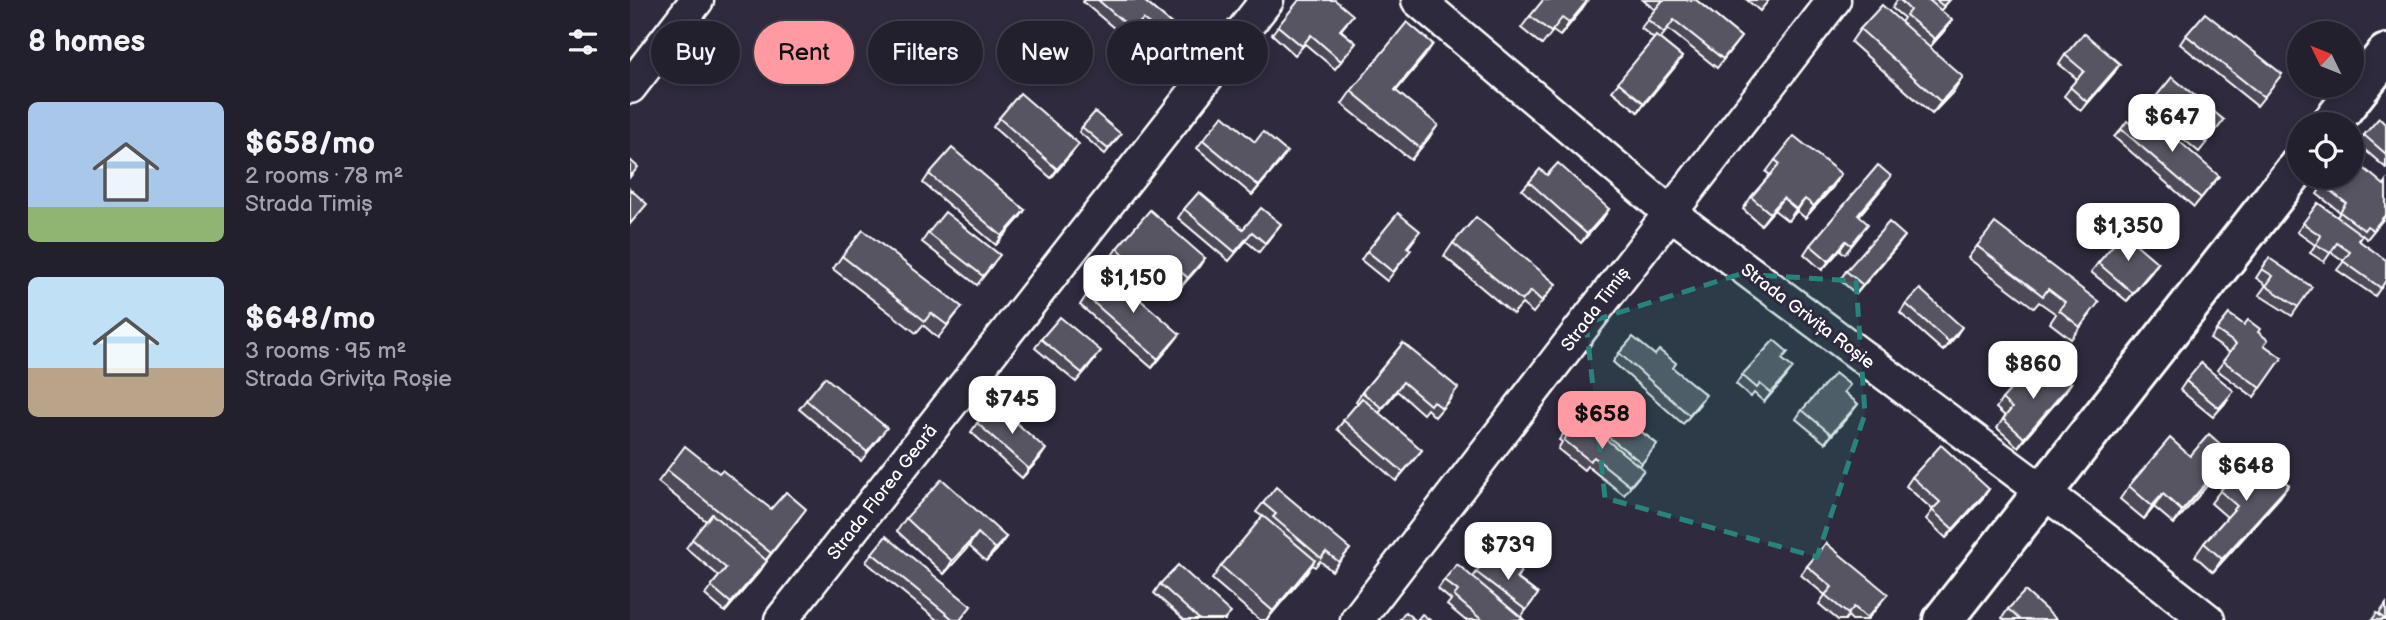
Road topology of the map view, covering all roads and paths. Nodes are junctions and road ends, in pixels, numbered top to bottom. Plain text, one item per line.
1 (697, 0) edge
2 (1267, 0) edge
3 (1418, 0) edge
4 (1834, 0) edge
5 (2386, 54) edge
6 (630, 87) edge
7 (2340, 112) edge
8 (2287, 181) edge
9 (1669, 212) junction
10 (2043, 492) junction
11 (782, 620) edge
12 (1357, 620) edge
13 (1943, 620) edge
14 (2208, 620) edge

1 - 6 street
2 - 11 street, Strada Florea Geară
3 - 9 street, Strada Grivița Roșie
4 - 9 street, Strada Timiș
5 - 7 main road
8 - 10 main road
9 - 10 street, Strada Grivița Roșie
9 - 12 street, Strada Timiș
10 - 13 main road
10 - 14 street, Strada Grivița Roșie

